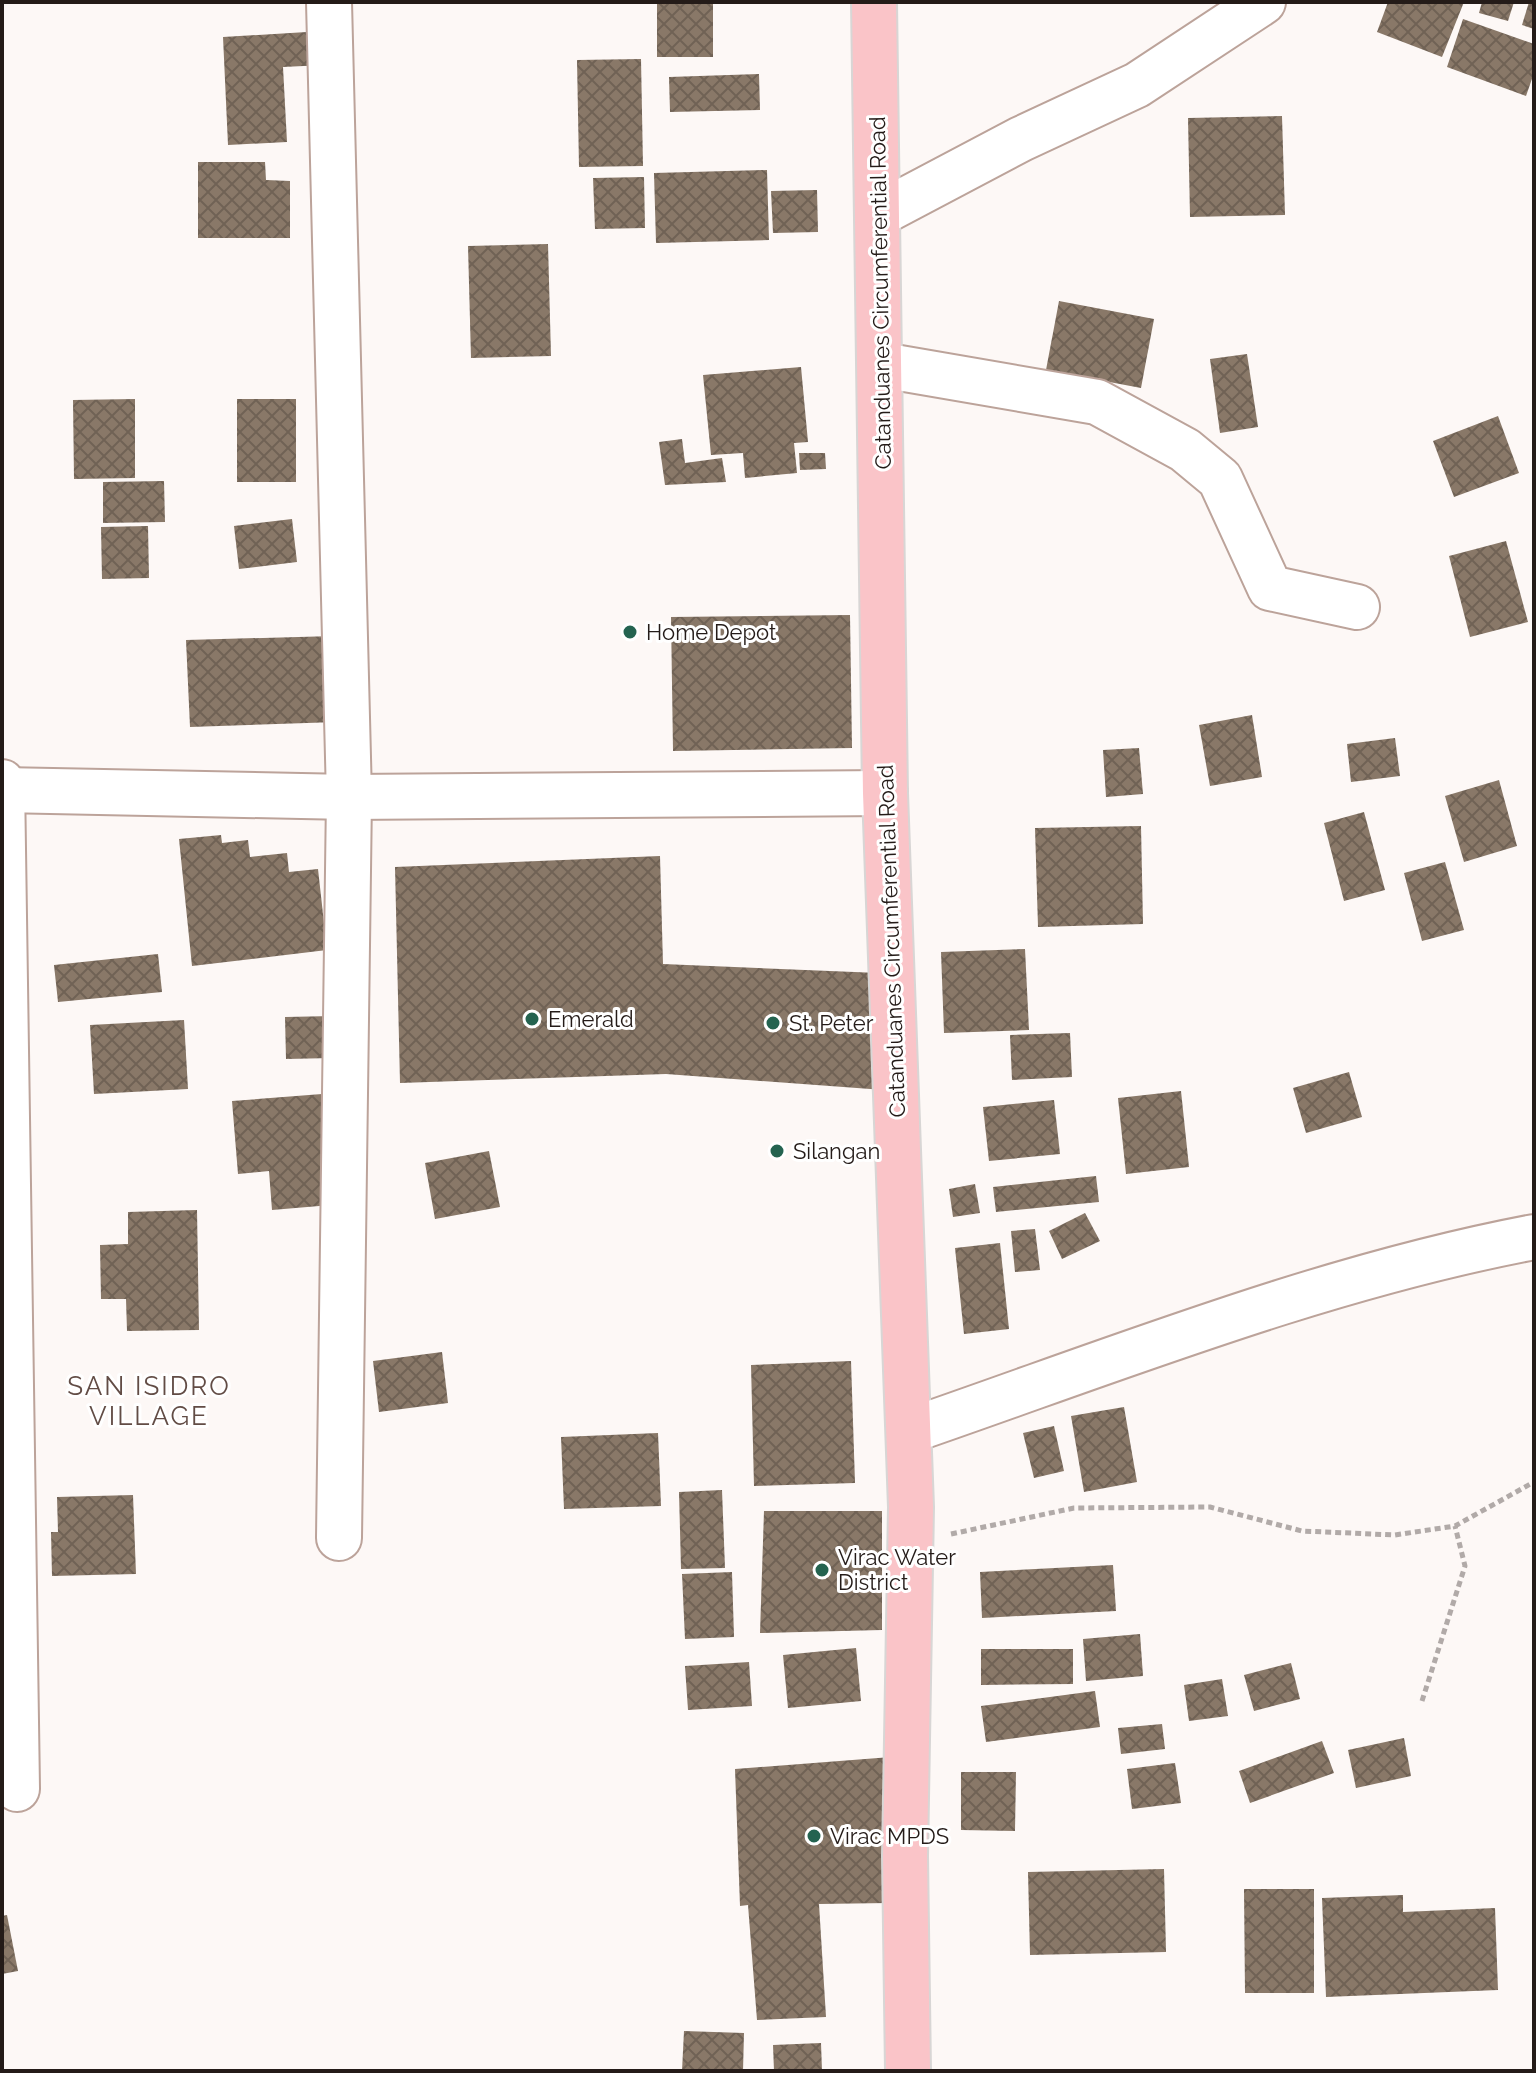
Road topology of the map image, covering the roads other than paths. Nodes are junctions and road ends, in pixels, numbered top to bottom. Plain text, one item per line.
1 (329, 2) edge
2 (874, 2) edge
3 (1263, 2) edge
4 (879, 214) junction
5 (882, 365) junction
6 (1357, 607) dead end
7 (2, 782) edge
8 (2, 790) edge
9 (885, 793) junction
10 (349, 797) junction
11 (1534, 1237) edge
12 (909, 1431) junction
13 (339, 1538) dead end
14 (17, 1789) dead end
15 (908, 2071) edge

1 - 10 street
2 - 4 main road, Catanduanes Circumferential Road
3 - 4 street
4 - 5 main road, Catanduanes Circumferential Road
5 - 6 street
5 - 9 main road, Catanduanes Circumferential Road
7 - 8 street
8 - 10 street
8 - 14 street
9 - 10 street
9 - 12 main road, Catanduanes Circumferential Road
10 - 13 street
11 - 12 street
12 - 15 main road, Catanduanes Circumferential Road

